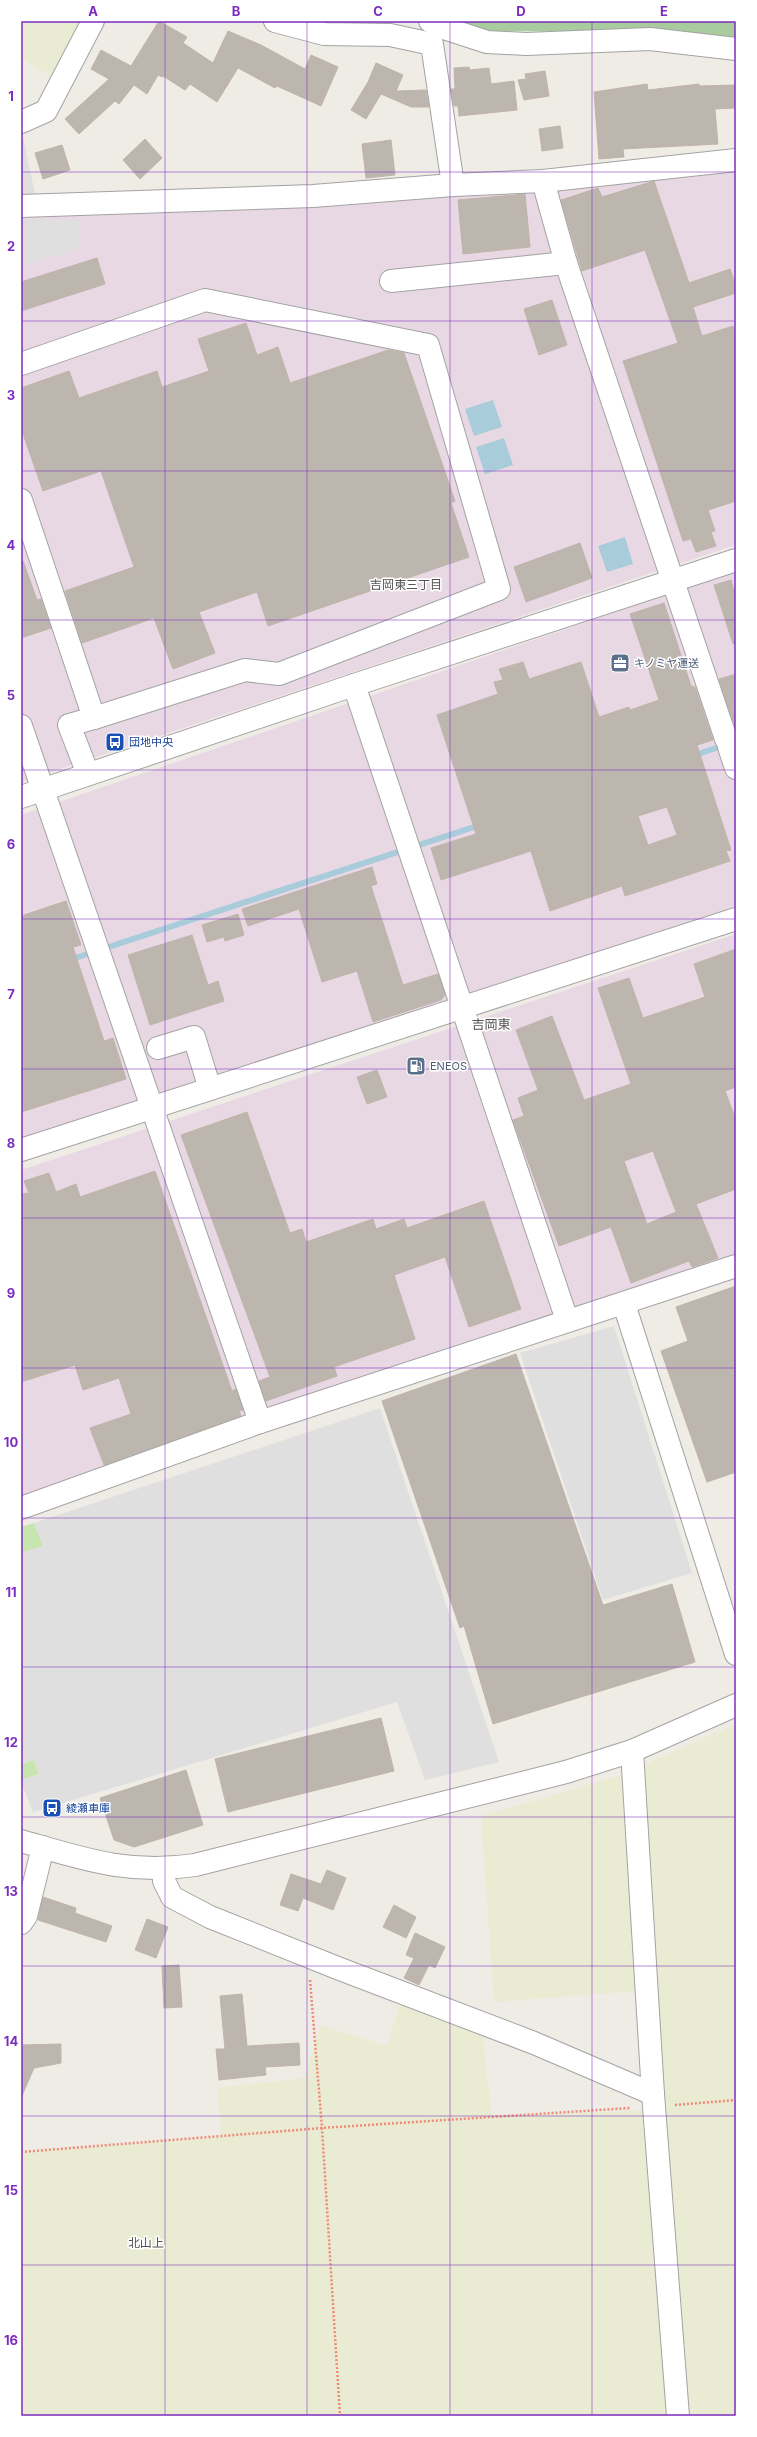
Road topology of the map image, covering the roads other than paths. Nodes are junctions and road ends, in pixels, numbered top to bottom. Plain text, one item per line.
1 (93, 21) edge
2 (275, 21) edge
3 (430, 21) edge
4 (394, 28) edge
5 (736, 49) edge
6 (21, 122) edge
7 (736, 160) edge
8 (543, 181) junction
9 (453, 185) junction
10 (21, 206) edge
11 (566, 263) junction
12 (391, 281) dead end
13 (21, 364) edge
14 (21, 500) edge
15 (736, 560) edge
16 (672, 582) junction
17 (354, 685) junction
18 (94, 718) junction
19 (21, 726) edge
20 (736, 768) edge
21 (88, 774) junction
22 (42, 790) junction
23 (21, 797) edge
24 (736, 919) edge
25 (463, 1008) junction
26 (158, 1048) dead end
27 (210, 1089) junction
28 (151, 1108) junction
29 (21, 1150) edge
30 (736, 1266) edge
31 (624, 1304) junction
32 (567, 1320) junction
33 (260, 1422) junction
34 (21, 1508) edge
35 (736, 1654) edge
36 (736, 1705) edge
37 (632, 1751) junction
38 (21, 1841) edge
39 (43, 1848) junction
40 (164, 1870) junction
41 (21, 1923) edge
42 (654, 2100) junction
43 (678, 2416) edge

1 - 6 street
2 - 4 street
3 - 5 street
4 - 9 street
7 - 8 street
8 - 9 street
8 - 11 street
9 - 10 street
11 - 12 street
11 - 16 street
13 - 18 street
14 - 18 street
15 - 16 street
16 - 17 street
16 - 20 street
17 - 21 street
17 - 25 street
18 - 21 street
19 - 22 street
21 - 22 street
22 - 23 street
22 - 28 street
24 - 25 street
25 - 27 street
25 - 32 street
26 - 27 street
27 - 28 street
28 - 29 street
28 - 33 street
30 - 31 street
31 - 32 street
31 - 35 street
32 - 33 street
33 - 34 street
36 - 37 street
37 - 40 street
37 - 42 street
38 - 39 street
39 - 40 street
39 - 41 street
40 - 42 street
42 - 43 street

